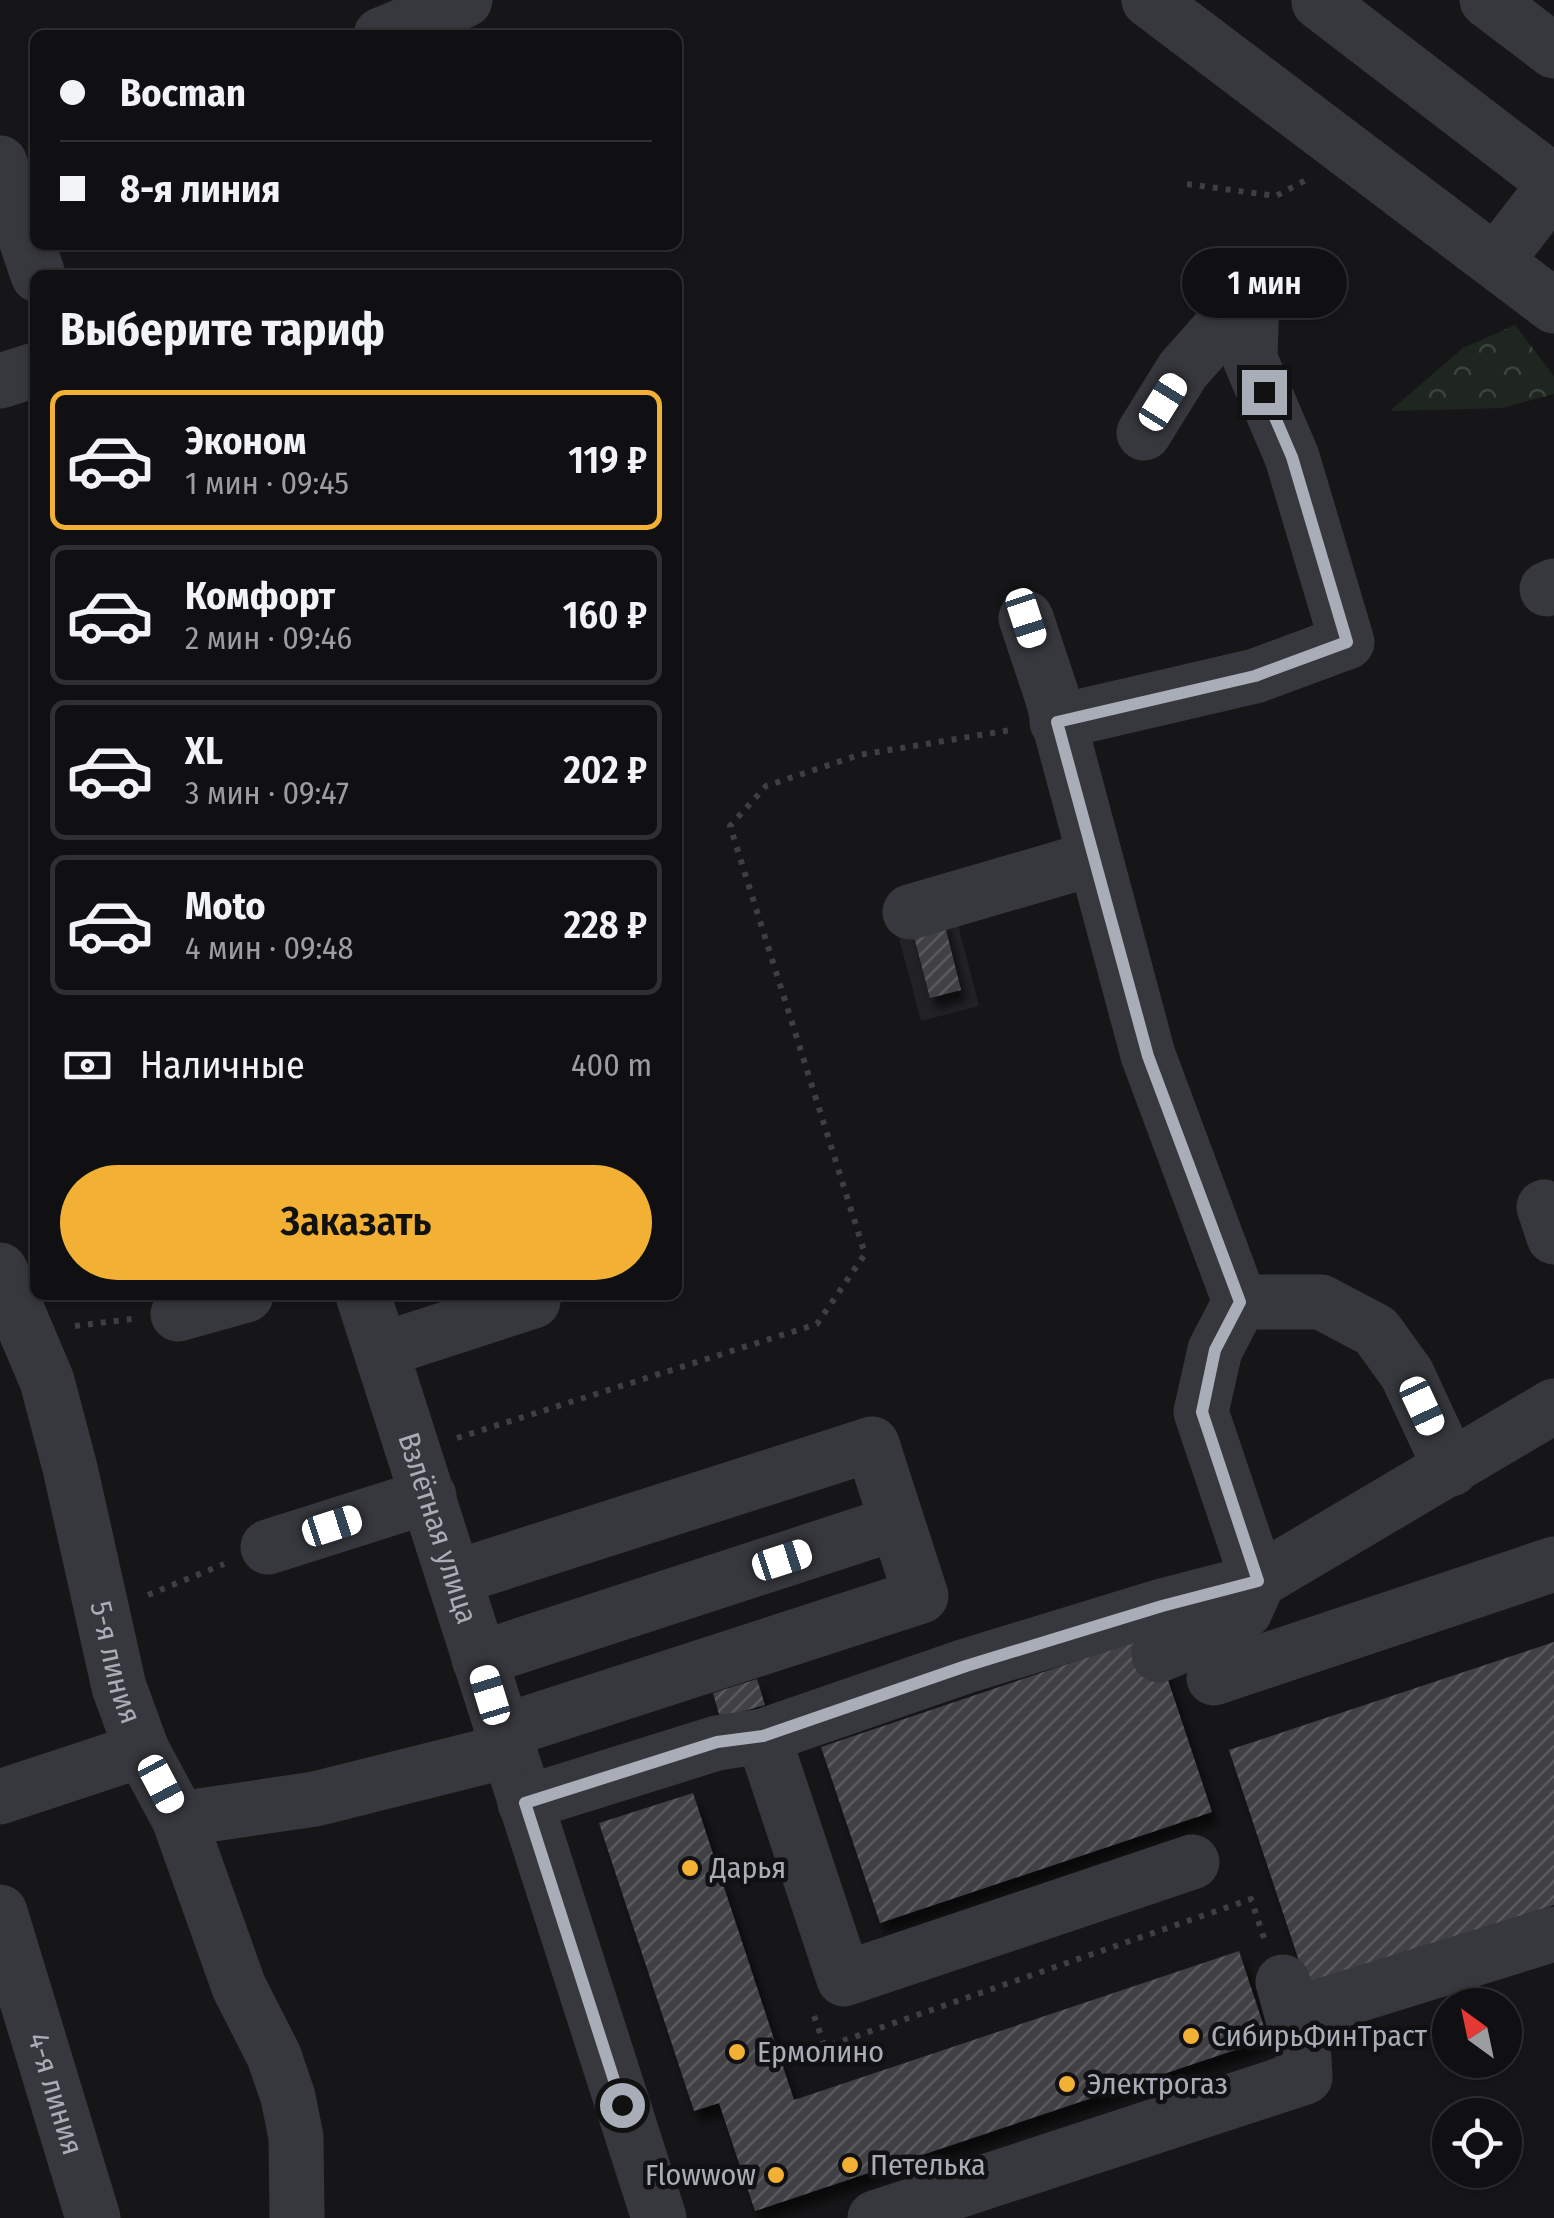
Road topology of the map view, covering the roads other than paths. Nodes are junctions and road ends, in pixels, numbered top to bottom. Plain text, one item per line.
1 (465, 0) edge
2 (1487, 0) edge
3 (1158, 2) edge
4 (1320, 2) edge
5 (393, 30) edge
6 (1554, 52) edge
7 (14, 174) edge
8 (1554, 184) edge
9 (30, 241) edge
10 (1496, 262) junction
11 (1554, 306) edge
12 (30, 372) edge
13 (0, 381) edge
14 (1144, 433) dead end
15 (1026, 618) dead end
16 (1057, 722) junction
17 (1094, 858) junction
18 (910, 912) dead end
19 (0, 1270) edge
20 (228, 1300) edge
21 (365, 1300) edge
22 (533, 1301) dead end
23 (1240, 1302) junction
24 (178, 1314) road end
25 (382, 1350) junction
26 (1554, 1406) edge
27 (1451, 1468) junction
28 (422, 1474) junction
29 (896, 1523) junction
30 (268, 1546) road end
31 (1554, 1564) edge
32 (454, 1578) junction
33 (1258, 1581) junction
34 (1160, 1655) dead end
35 (479, 1659) junction
36 (1214, 1678) dead end
37 (763, 1736) junction
38 (504, 1741) junction
39 (142, 1750) junction
40 (0, 1797) edge
41 (525, 1803) junction
42 (179, 1819) junction
43 (1192, 1862) dead end
44 (0, 1912) edge
45 (1554, 1934) edge
46 (92, 2218) edge
47 (297, 2218) edge
48 (659, 2218) edge
49 (875, 2218) edge

1 - 5 street
2 - 6 street
3 - 10 street
4 - 8 street
7 - 9 street
8 - 10 street
10 - 11 street
12 - 13 street
14 - 16 street
15 - 16 street
16 - 17 street
17 - 18 street
17 - 23 street
19 - 39 street, 5-я линия
20 - 24 street
21 - 25 street, Взлётная улица
22 - 25 street
23 - 27 street
23 - 33 street
25 - 28 street, Взлётная улица
26 - 27 street
27 - 33 street
28 - 30 street
28 - 32 street, Взлётная улица
29 - 32 street
29 - 35 street
29 - 38 street
31 - 36 street
32 - 35 street, Взлётная улица
33 - 34 street
33 - 37 street
35 - 38 street, Взлётная улица
37 - 41 street
37 - 43 street
38 - 41 street, Взлётная улица
38 - 42 street
39 - 40 street
39 - 42 street, 5-я линия
41 - 48 street, Взлётная улица
42 - 47 street, 5-я линия
44 - 46 street, 4-я линия
45 - 49 street

